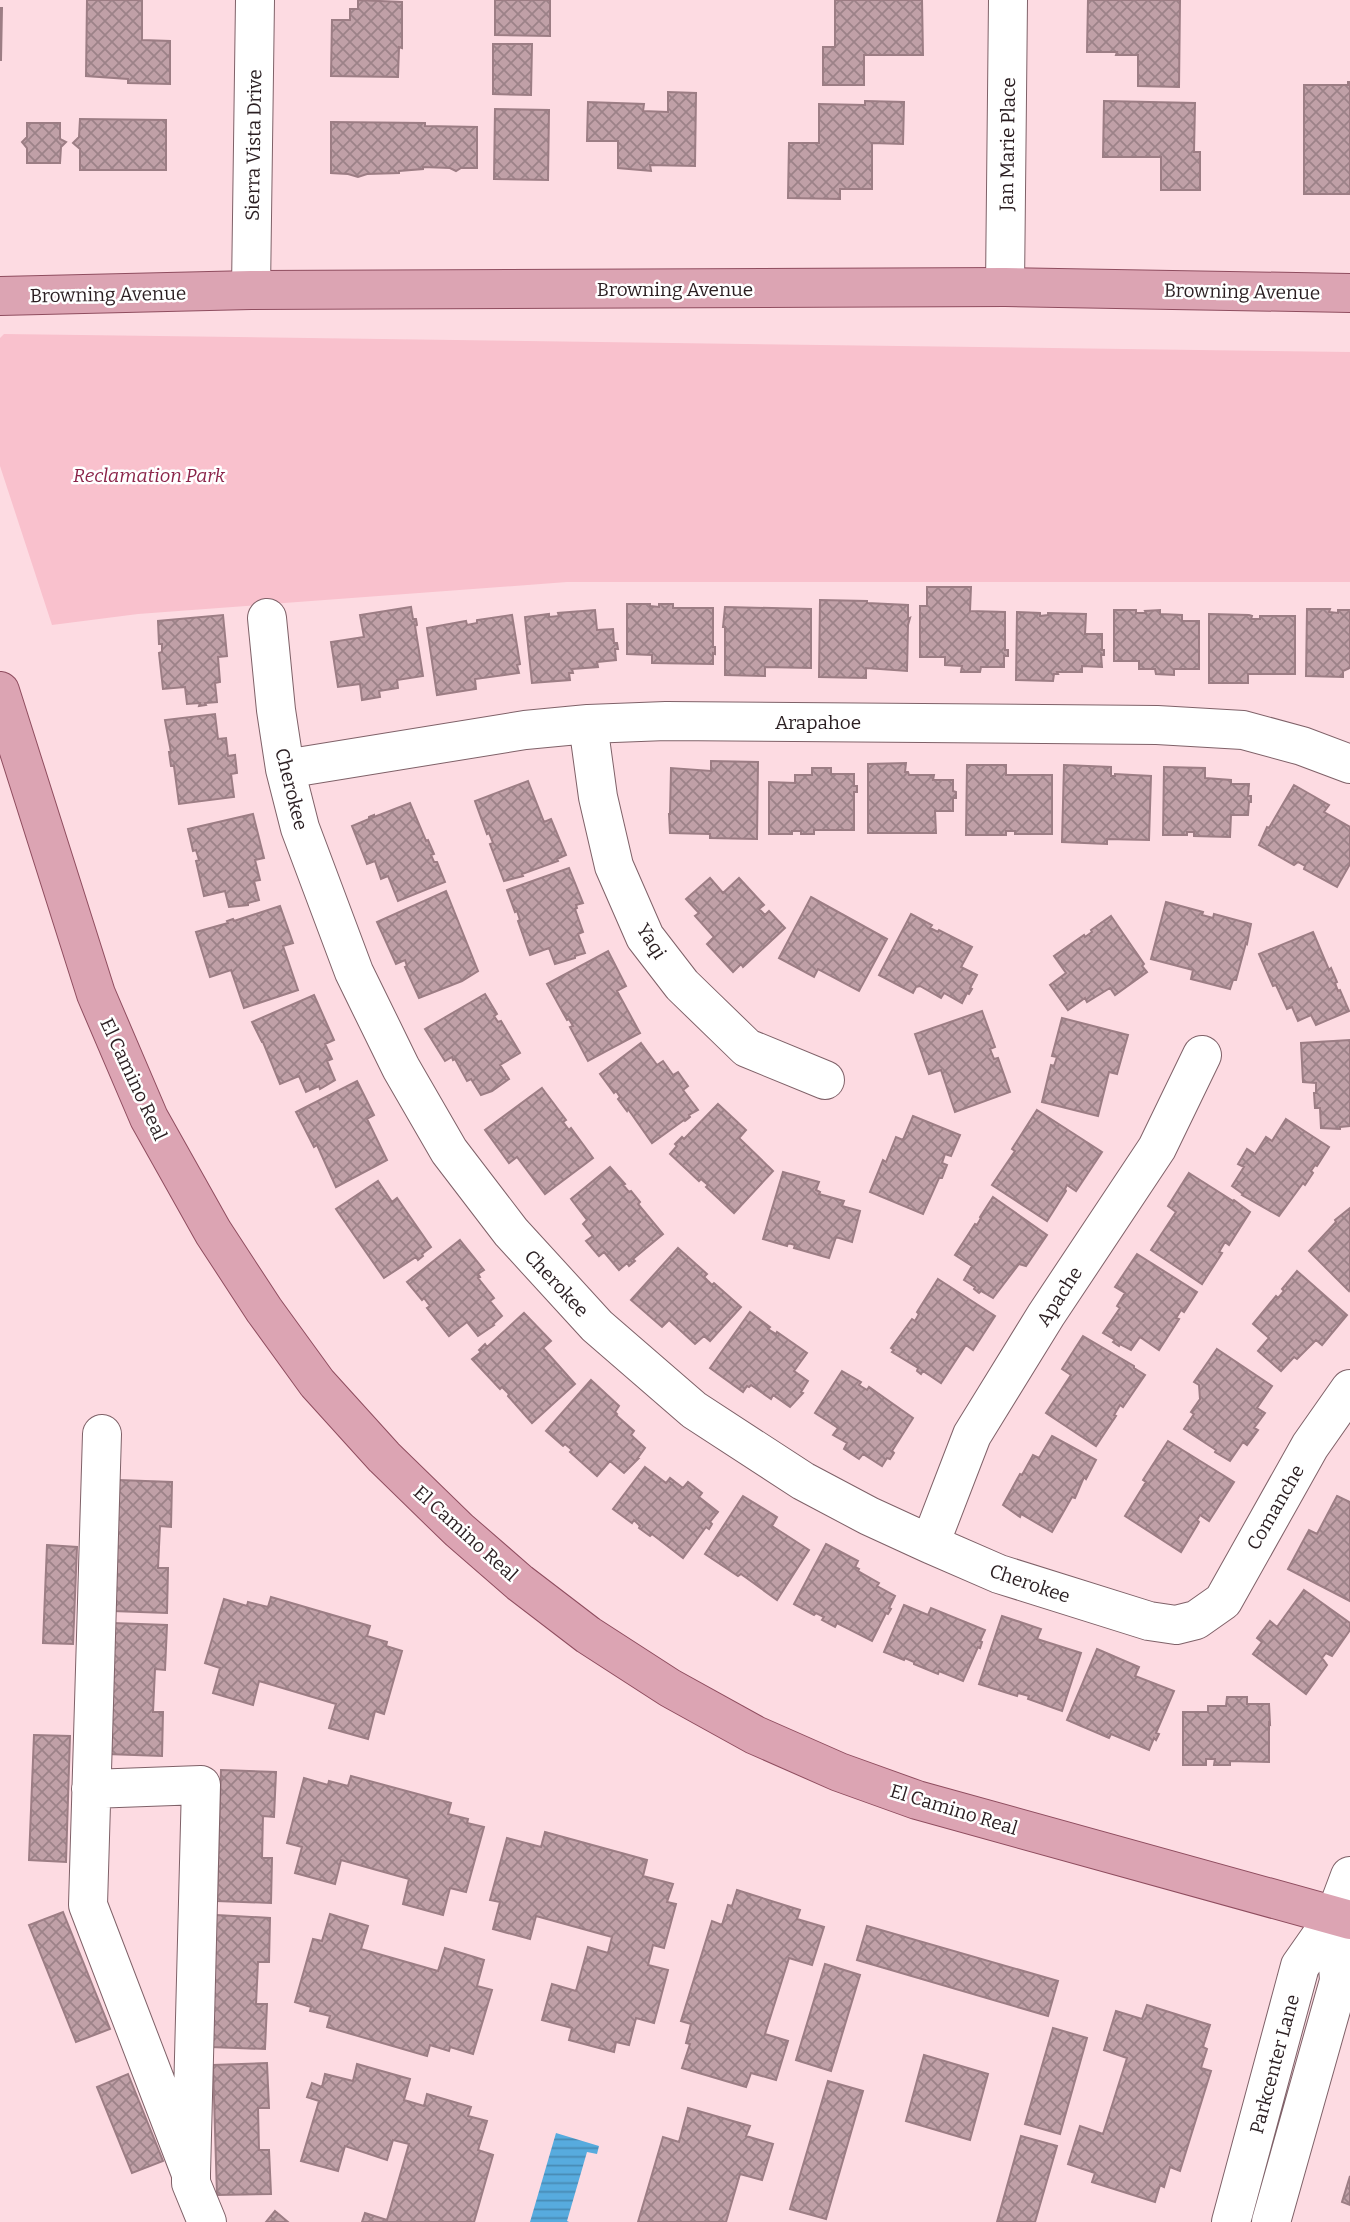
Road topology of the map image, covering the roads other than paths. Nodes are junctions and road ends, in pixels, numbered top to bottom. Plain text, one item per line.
1 (255, 0) edge
2 (1008, 0) edge
3 (1005, 287) junction
4 (251, 290) junction
5 (1350, 293) edge
6 (0, 296) edge
7 (267, 618) dead end
8 (0, 691) edge
9 (588, 724) junction
10 (1350, 764) edge
11 (285, 769) junction
12 (1202, 1055) dead end
13 (825, 1080) dead end
14 (1346, 1403) edge
15 (102, 1434) dead end
16 (930, 1544) junction
17 (1196, 1620) joint
18 (91, 1789) junction
19 (1350, 1876) edge
20 (1343, 1918) edge
21 (191, 2174) junction
22 (207, 2222) edge
23 (1231, 2222) edge
24 (1271, 2222) edge

1 - 4 street, Sierra Vista Drive
2 - 3 street, Jan Marie Place
3 - 4 main road, Browning Avenue
3 - 5 main road, Browning Avenue
4 - 6 main road, Browning Avenue
7 - 11 street, Cherokee
8 - 20 main road, El Camino Real
9 - 10 street, Arapahoe
9 - 11 street, Arapahoe
9 - 13 street, Yaqi
11 - 16 street, Cherokee
12 - 16 street, Apache
14 - 17 street, Comanche
15 - 18 street
16 - 17 street, Cherokee
18 - 21 street
18 - 21 street
19 - 20 street, Parkcenter Lane
20 - 23 street, Parkcenter Lane
20 - 24 street, Parkcenter Lane
21 - 22 street

